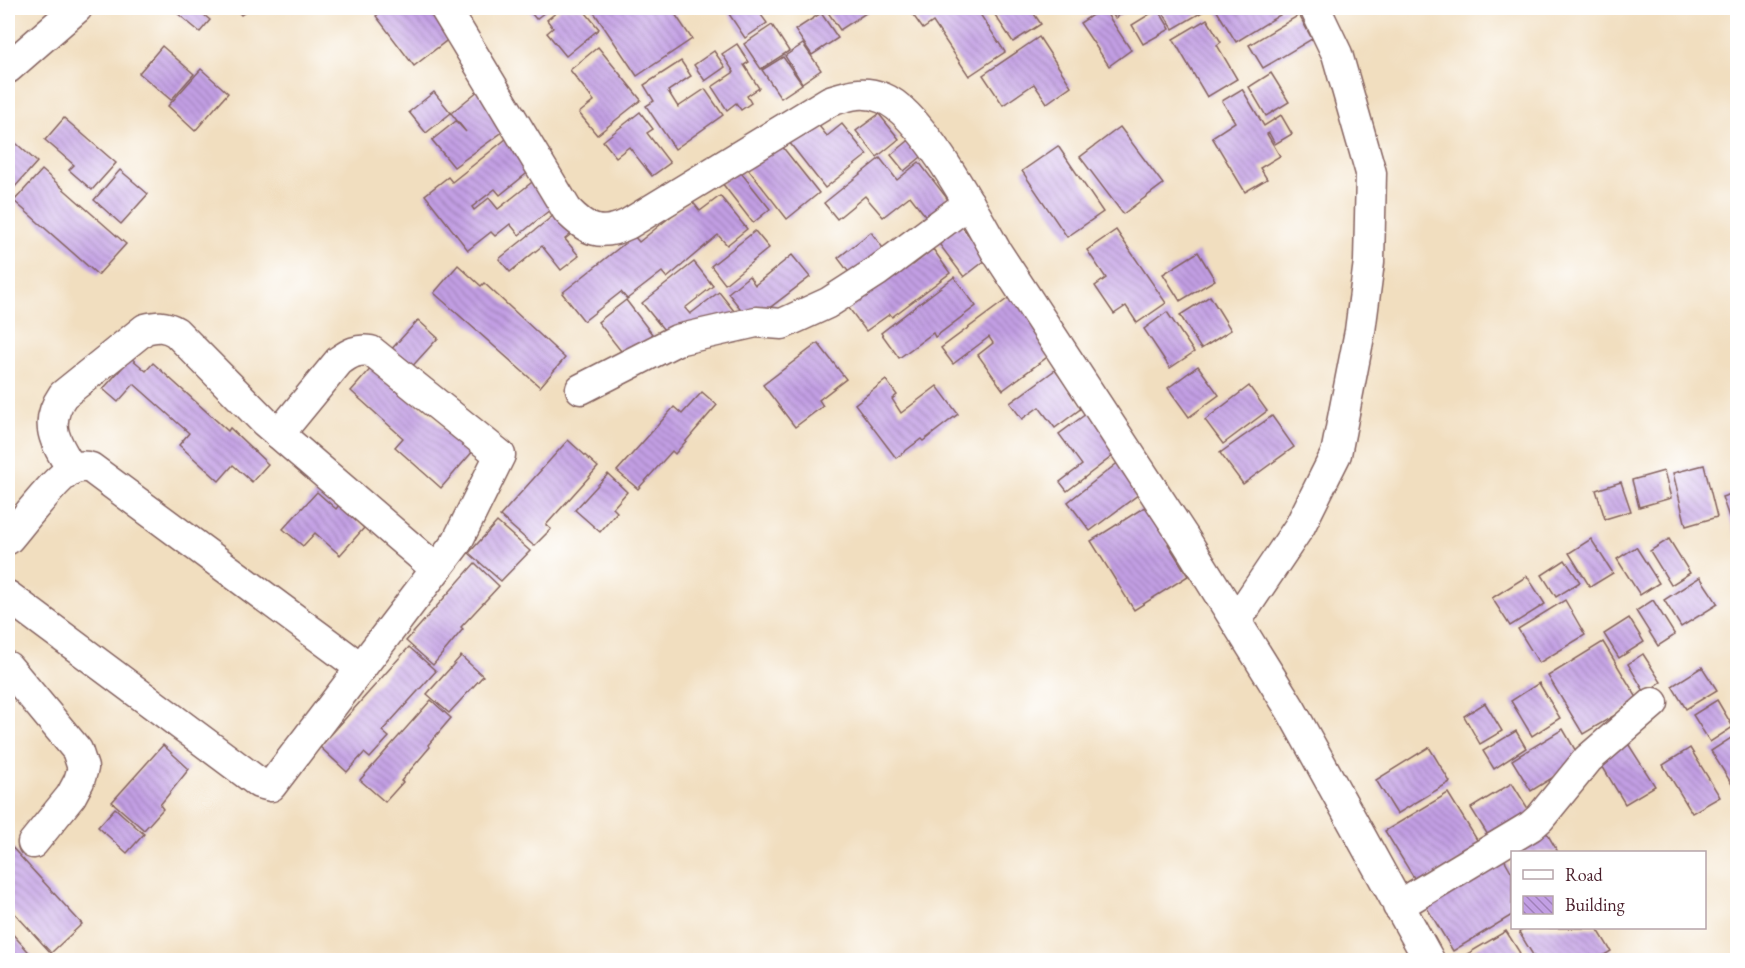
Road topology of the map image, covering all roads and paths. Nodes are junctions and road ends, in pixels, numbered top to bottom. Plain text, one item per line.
1 (77, 8) edge
2 (445, 8) edge
3 (1315, 8) edge
4 (8, 68) edge
5 (969, 203) junction
6 (581, 389) dead end
7 (279, 434) junction
8 (72, 469) junction
9 (8, 539) edge
10 (436, 570) junction
11 (8, 596) edge
12 (1236, 621) junction
13 (8, 667) edge
14 (361, 668) junction
15 (1653, 703) dead end
16 (33, 843) dead end
17 (1398, 906) junction
18 (1429, 960) edge

1 - 4 street
2 - 5 street
3 - 12 street
5 - 6 street
5 - 12 street
7 - 8 street
7 - 10 street
7 - 10 street
8 - 9 street
8 - 14 street
10 - 14 street
11 - 14 street
12 - 17 street
13 - 16 street
15 - 17 street
17 - 18 street

